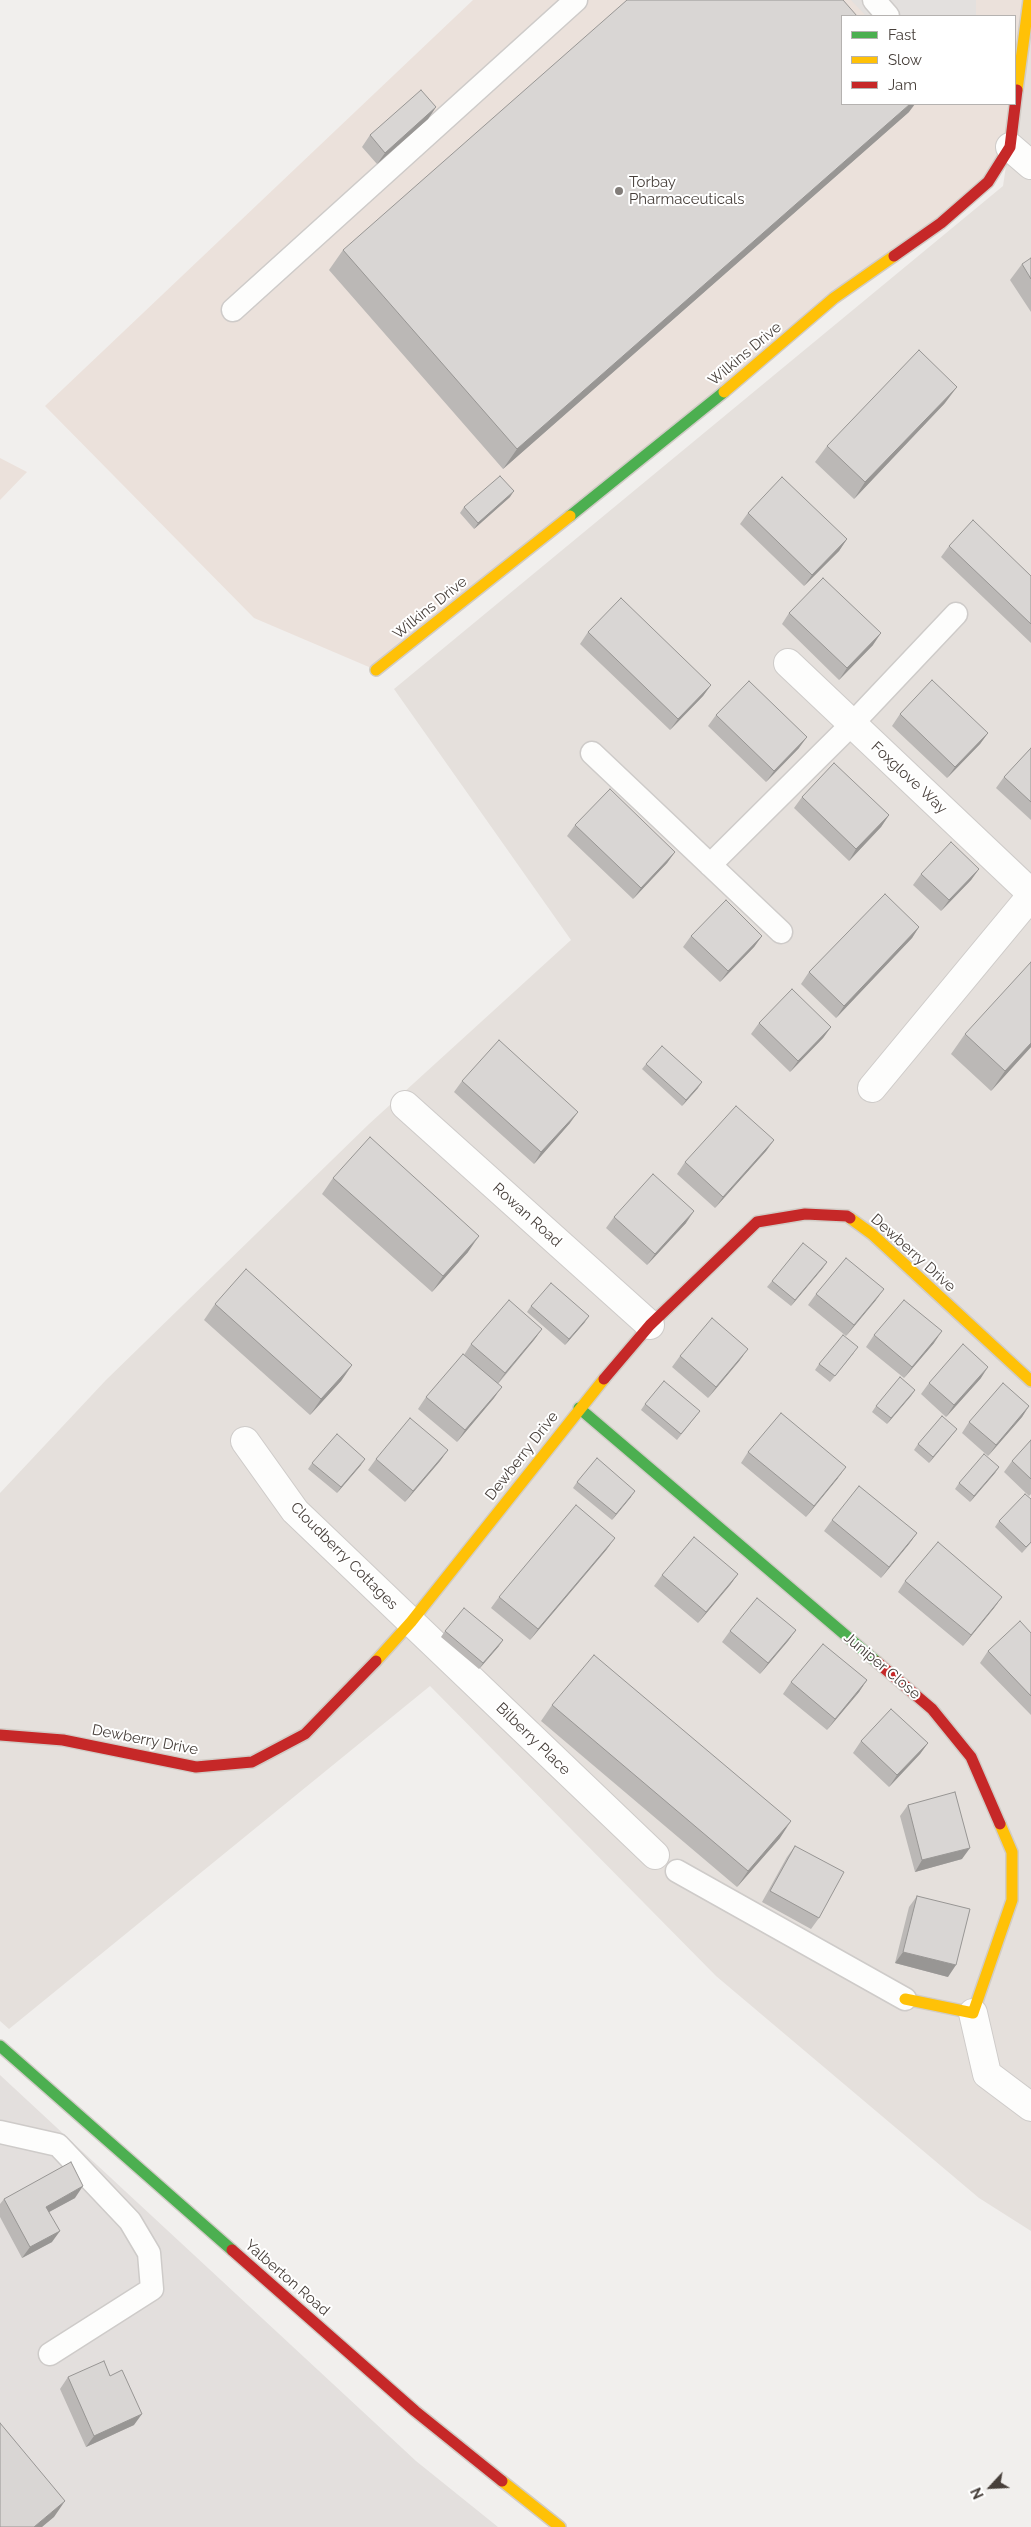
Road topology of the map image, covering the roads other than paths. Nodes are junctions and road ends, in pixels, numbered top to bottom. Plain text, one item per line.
1 (576, 0) edge
2 (874, 0) edge
3 (1030, 0) edge
4 (887, 15) edge
5 (1016, 102) edge
6 (1016, 105) edge
7 (1010, 146) junction
8 (1031, 165) edge
9 (233, 310) dead end
10 (956, 614) dead end
11 (788, 663) dead end
12 (376, 670) dead end
13 (852, 724) junction
14 (592, 753) dead end
15 (710, 865) junction
16 (1031, 895) edge
17 (781, 932) dead end
18 (872, 1088) dead end
19 (405, 1105) dead end
20 (650, 1325) junction
21 (1031, 1381) edge
22 (580, 1408) junction
23 (245, 1441) dead end
24 (410, 1622) junction
25 (0, 1734) edge
26 (655, 1855) dead end
27 (677, 1871) dead end
28 (905, 1999) joint
29 (973, 2014) junction
30 (0, 2046) edge
31 (1031, 2107) edge
32 (0, 2132) edge
33 (50, 2354) dead end
34 (560, 2527) edge

1 - 9 lane
2 - 4 lane
3 - 5 street, Wilkins Drive
6 - 7 street, Wilkins Drive
7 - 8 street
7 - 12 street, Wilkins Drive
10 - 13 lane
11 - 13 street, Foxglove Way
13 - 15 lane
13 - 16 street, Foxglove Way
14 - 15 lane
15 - 17 lane
16 - 18 street, Foxglove Way
19 - 20 street, Rowan Road
20 - 21 street, Dewberry Drive
20 - 22 street, Dewberry Drive
22 - 24 street, Dewberry Drive
22 - 29 street, Juniper Close
23 - 24 street, Cloudberry Cottages
24 - 25 street, Dewberry Drive
24 - 26 street, Bilberry Place
27 - 28 lane
28 - 29 street
29 - 31 street
30 - 34 street, Yalberton Road
32 - 33 lane

